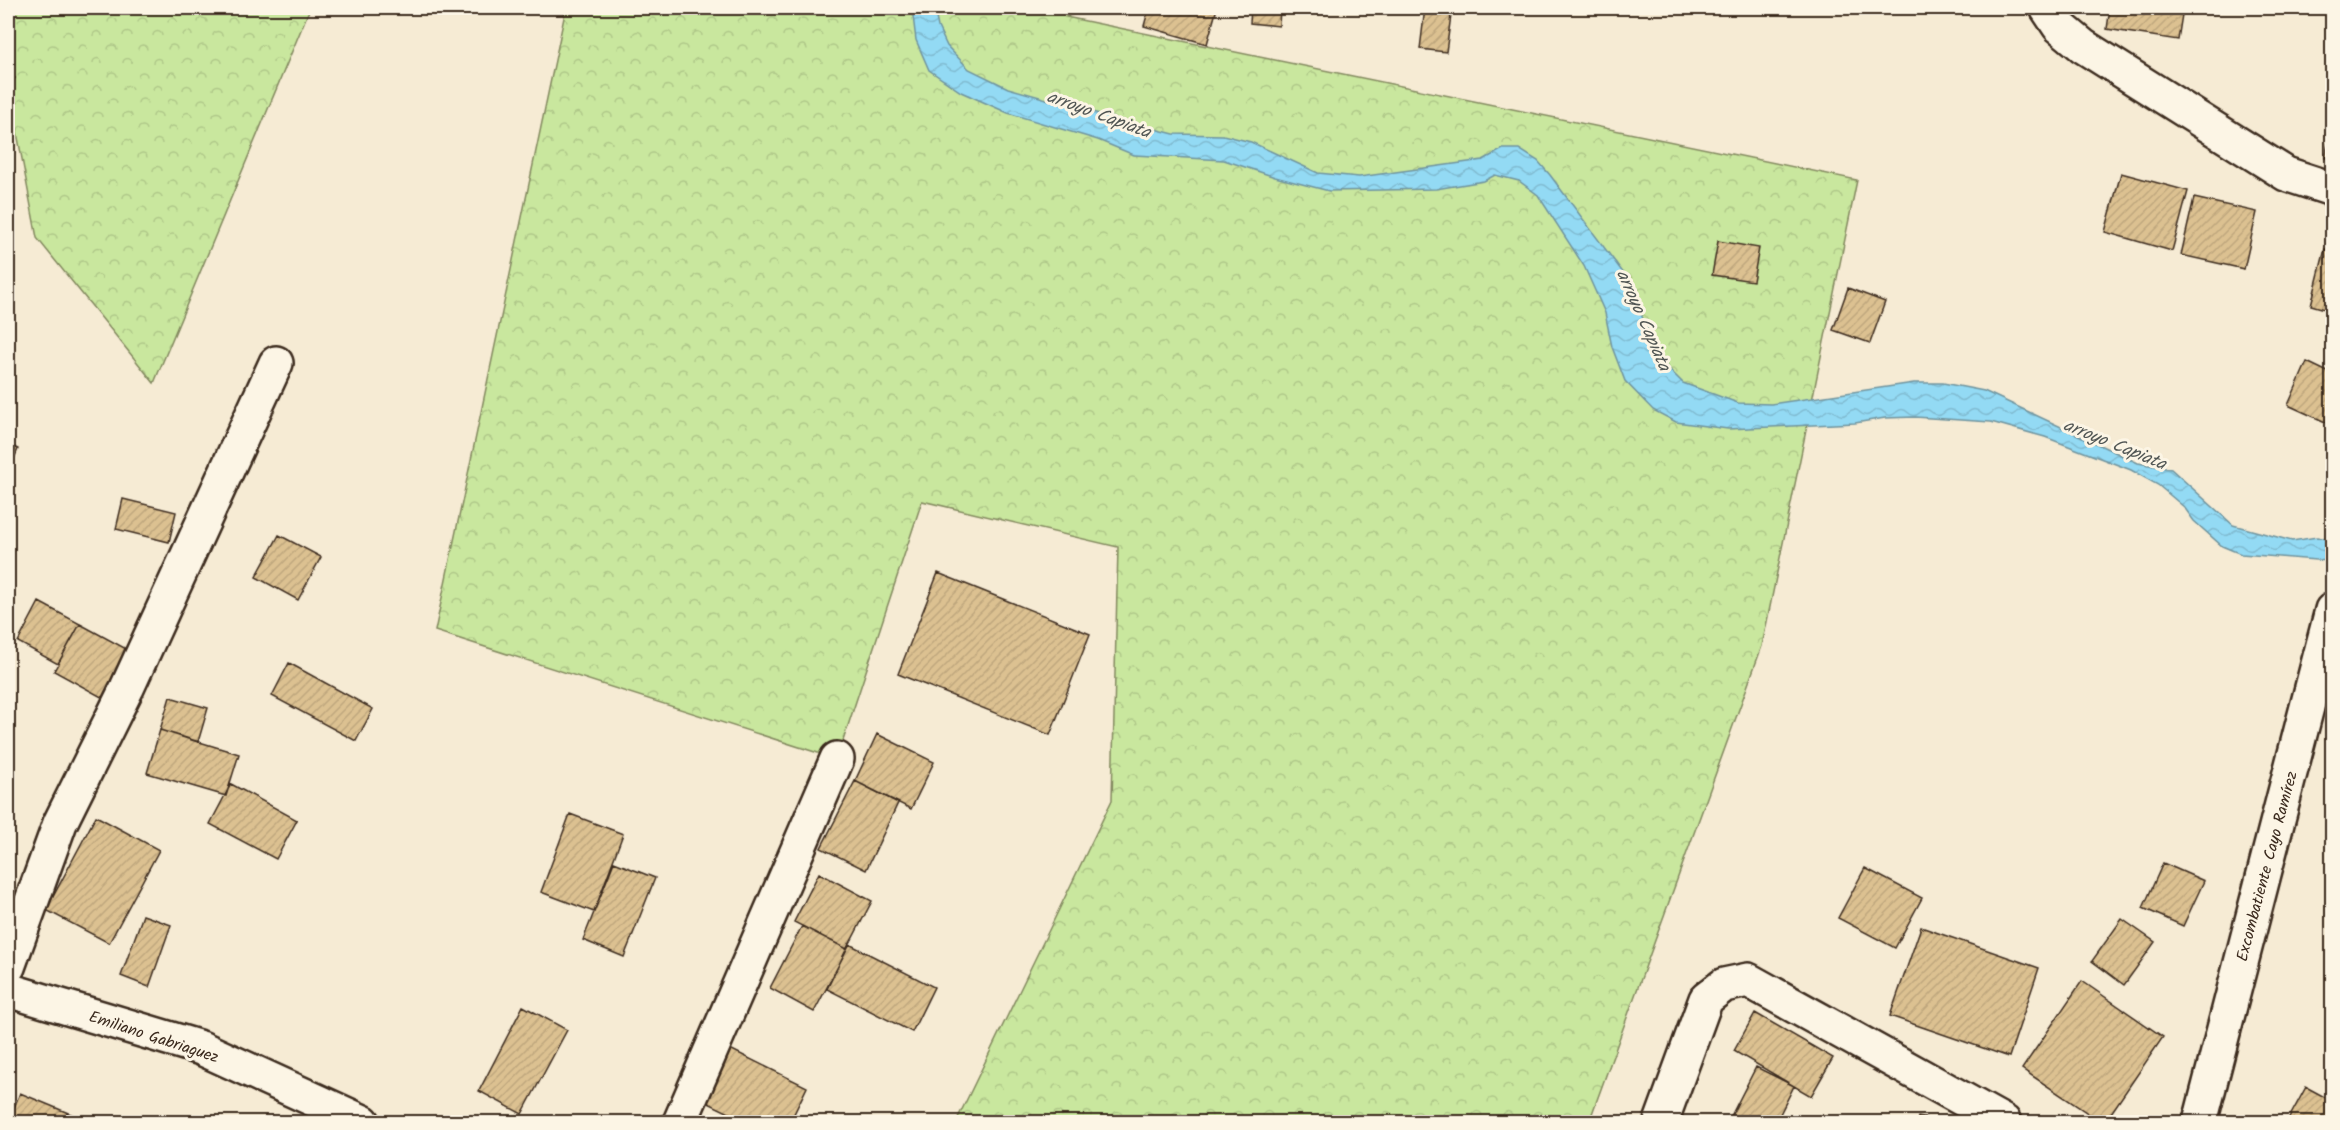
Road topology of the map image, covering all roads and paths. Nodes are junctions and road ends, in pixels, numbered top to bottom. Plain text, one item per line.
1 (2047, 8) edge
2 (2332, 189) edge
3 (276, 363) dead end
4 (2332, 610) edge
5 (837, 759) dead end
6 (8, 967) edge
7 (8, 990) edge
8 (363, 1122) edge
9 (680, 1122) edge
10 (1661, 1122) edge
11 (2004, 1122) edge
12 (2199, 1122) edge

1 - 2 street
3 - 6 street
4 - 12 street, Excombatiente Cayo Ramírez
5 - 9 street
7 - 8 street, Emiliano Gabriaguez
10 - 11 street

